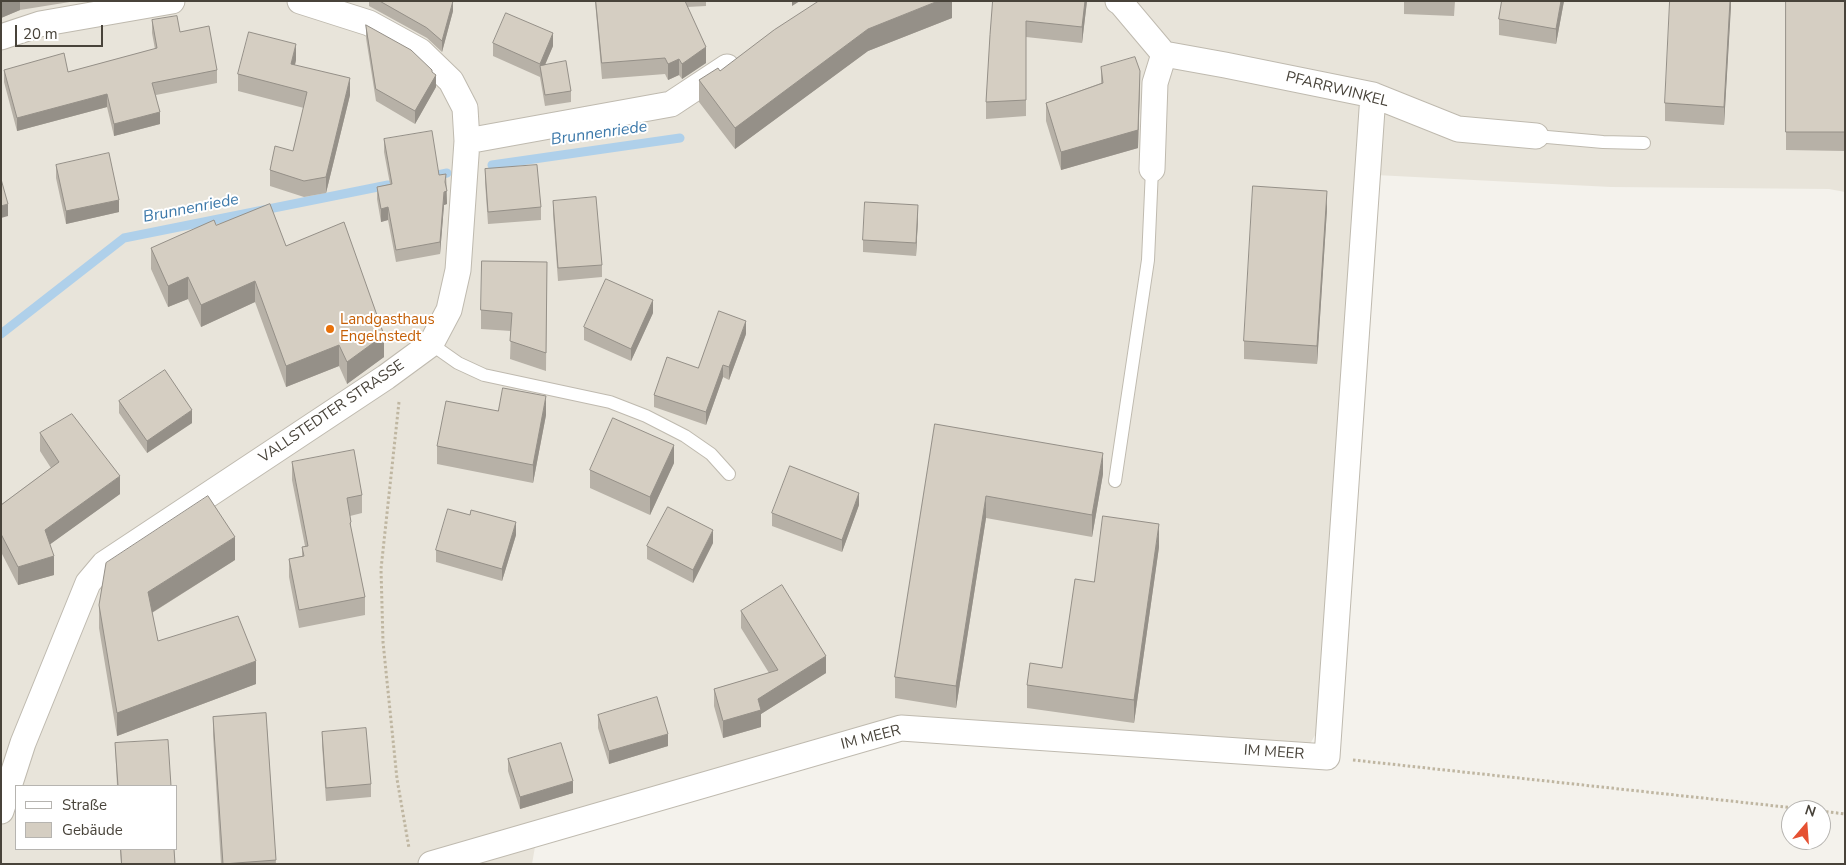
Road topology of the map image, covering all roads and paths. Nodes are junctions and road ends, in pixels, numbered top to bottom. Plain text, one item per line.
1 (172, 1) edge
2 (300, 1) edge
3 (1118, 1) edge
4 (1, 37) edge
5 (1164, 54) junction
6 (744, 55) edge
7 (1374, 95) junction
8 (1536, 136) joint
9 (467, 141) junction
10 (1644, 143) dead end
11 (1152, 169) joint
12 (431, 344) junction
13 (386, 377) junction
14 (729, 474) dead end
15 (1115, 481) dead end
16 (12, 742) edge
17 (1327, 757) junction
18 (1781, 807) edge
19 (1, 811) edge
20 (1831, 812) edge
21 (1845, 814) edge
22 (420, 859) edge

1 - 4 street
2 - 9 street, VALLSTEDTER STRASSE
3 - 5 street
5 - 7 street, PFARRWINKEL
5 - 11 street
6 - 9 street
7 - 8 street, PFARRWINKEL
7 - 17 street
8 - 10 lane
9 - 12 street, VALLSTEDTER STRASSE
11 - 15 lane
12 - 13 street, VALLSTEDTER STRASSE
12 - 14 lane
13 - 16 street, VALLSTEDTER STRASSE
13 - 22 path
16 - 19 street, VALLSTEDTER STRASSE
17 - 18 path
17 - 22 street, IM MEER
20 - 21 path

